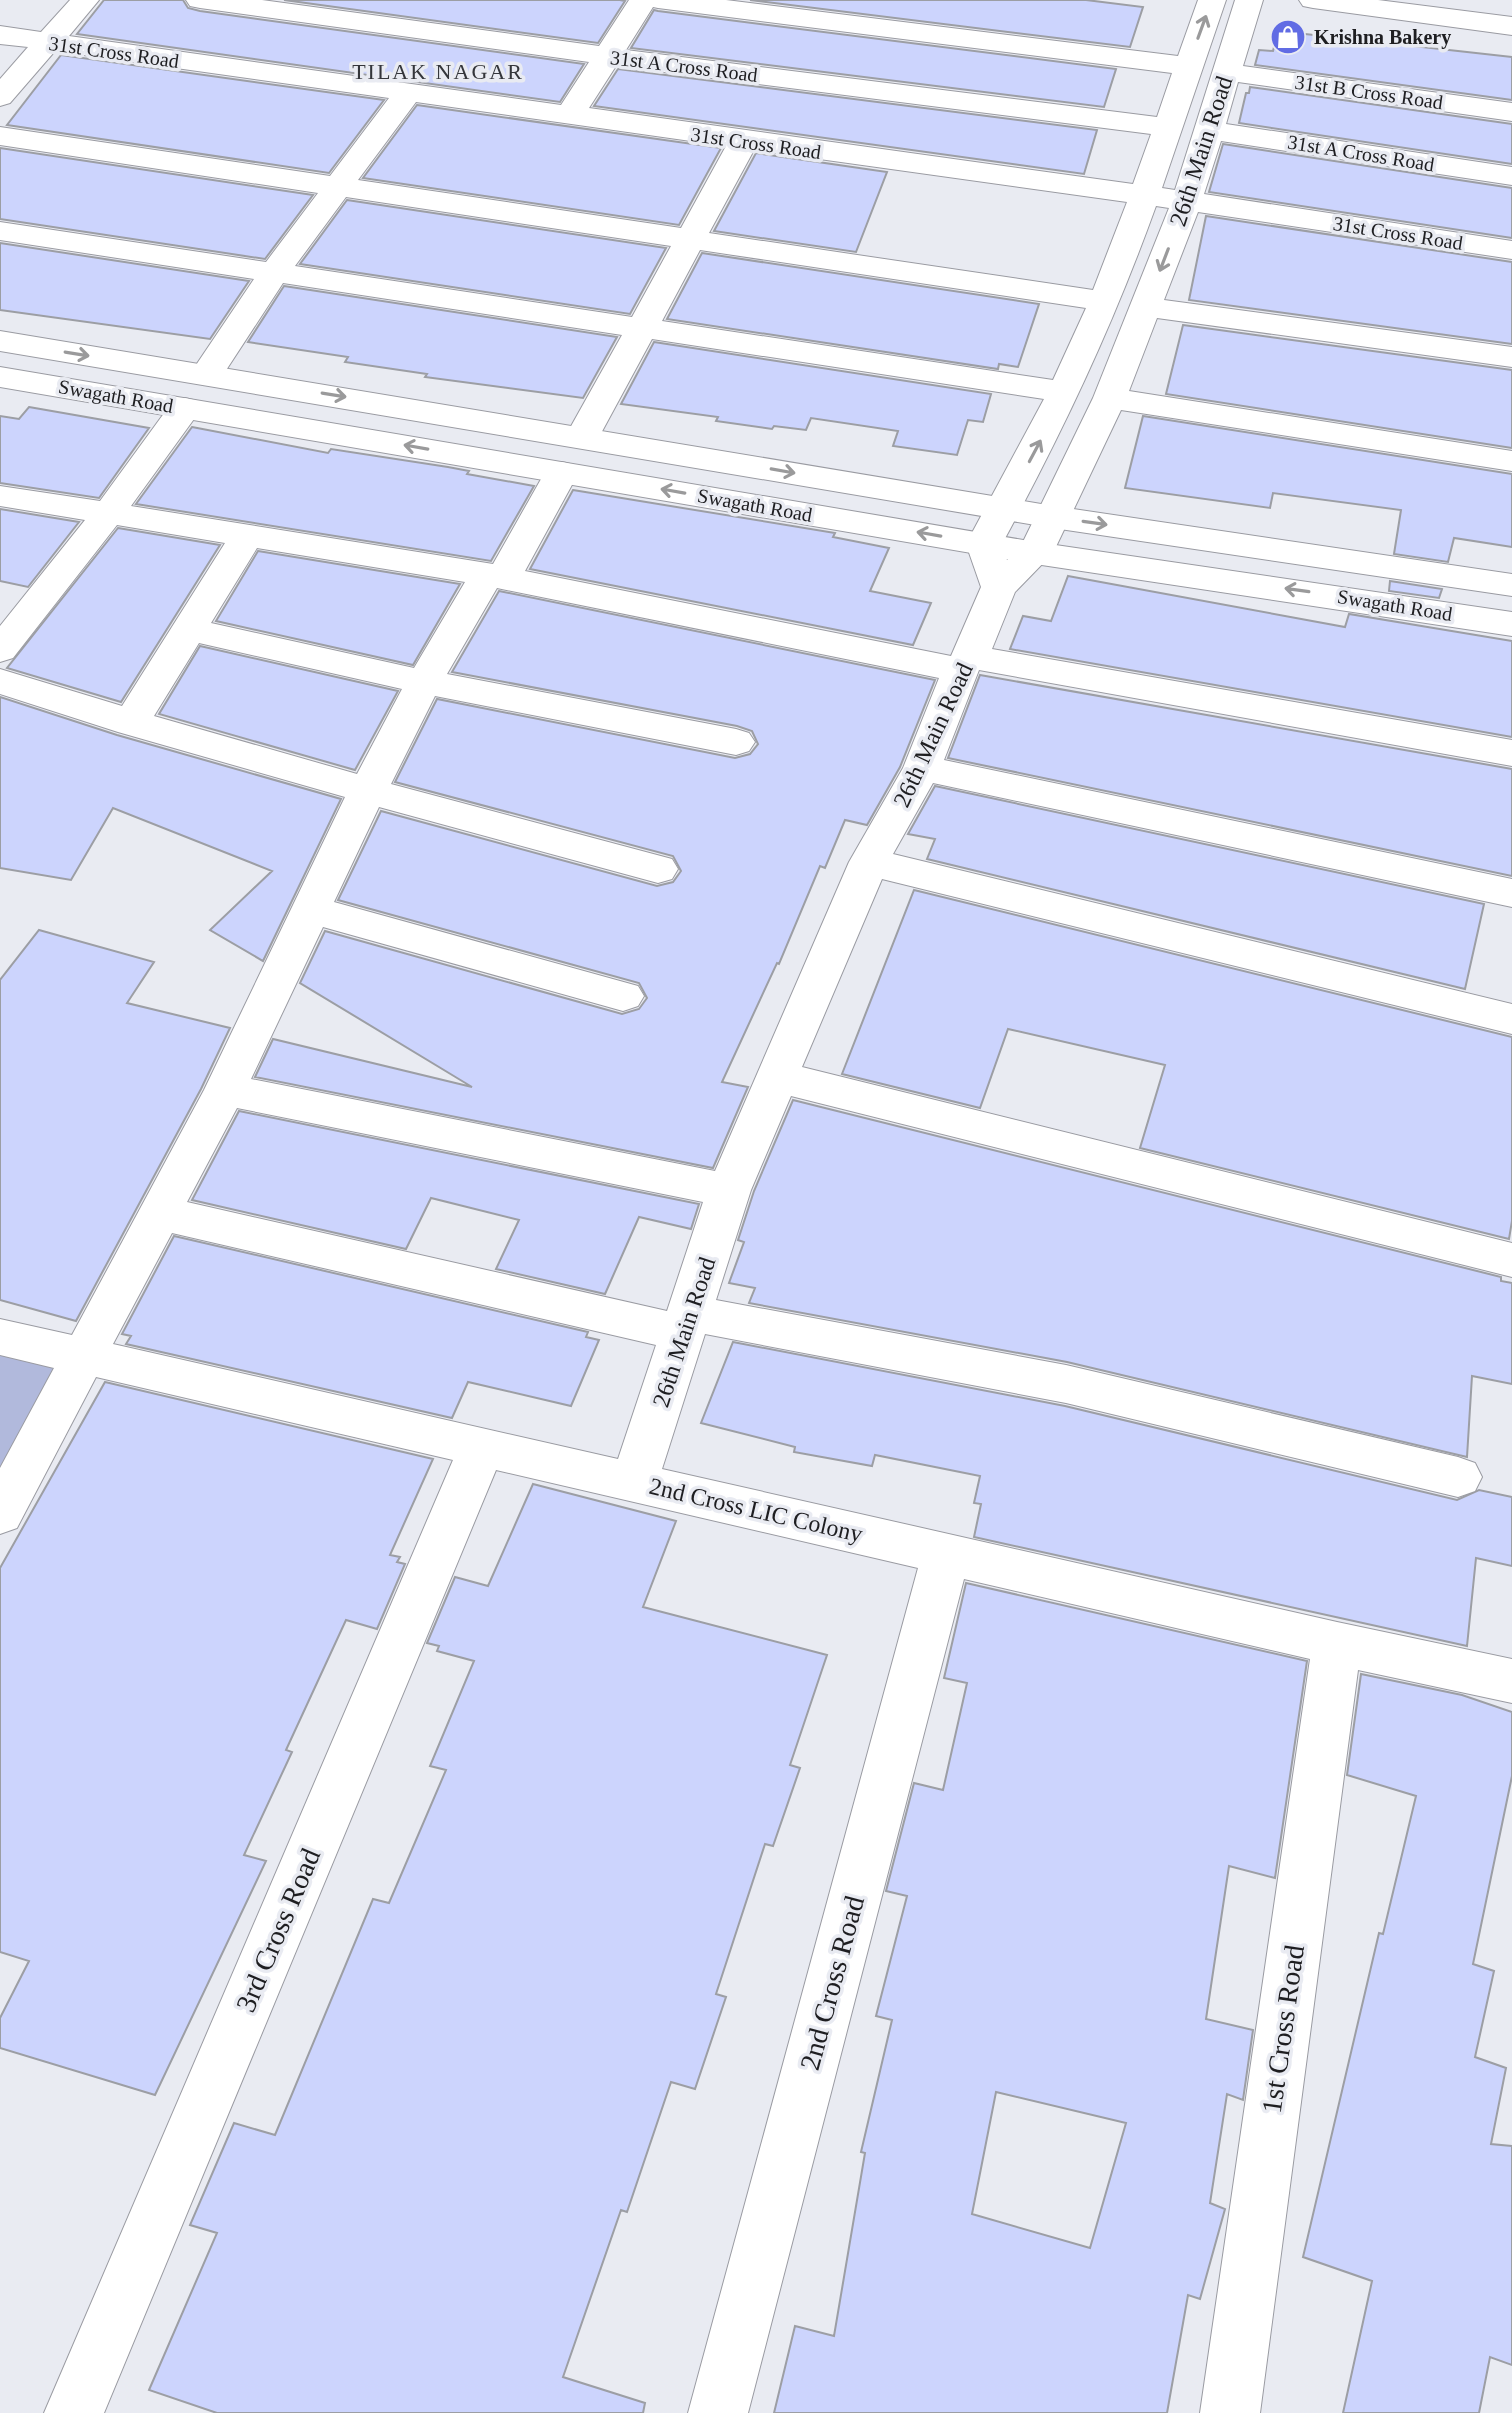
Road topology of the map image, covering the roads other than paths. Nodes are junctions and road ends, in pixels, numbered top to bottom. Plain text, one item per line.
1 (50, 0) edge
2 (85, 0) edge
3 (200, 0) edge
4 (643, 0) edge
5 (658, 0) edge
6 (1212, 0) edge
7 (1249, 0) edge
8 (1313, 0) edge
9 (1452, 0) edge
10 (1512, 8) edge
11 (1512, 26) edge
12 (48, 42) junction
13 (6, 43) edge
14 (608, 56) junction
15 (1188, 66) junction
16 (1226, 72) junction
17 (408, 93) junction
18 (0, 97) edge
19 (1512, 112) edge
20 (569, 116) junction
21 (1168, 127) junction
22 (1209, 130) junction
23 (0, 136) edge
24 (744, 141) junction
25 (1512, 176) edge
26 (340, 187) junction
27 (1145, 196) junction
28 (1187, 201) junction
29 (0, 231) edge
30 (691, 240) junction
31 (1512, 250) edge
32 (273, 274) junction
33 (1104, 301) junction
34 (1147, 307) junction
35 (644, 326) junction
36 (0, 341) edge
37 (1512, 357) edge
38 (207, 374) junction
39 (0, 377) edge
40 (1065, 392) junction
41 (1110, 398) junction
42 (185, 408) junction
43 (582, 437) junction
44 (1512, 461) edge
45 (562, 472) junction
46 (0, 496) edge
47 (1003, 508) junction
48 (109, 513) junction
49 (1053, 517) junction
50 (246, 537) junction
51 (984, 544) junction
52 (1035, 553) junction
53 (495, 576) junction
54 (1512, 585) edge
55 (999, 587) junction
56 (1512, 624) edge
57 (188, 629) junction
58 (0, 650) edge
59 (965, 664) junction
60 (0, 681) edge
61 (424, 682) junction
62 (131, 723) junction
63 (736, 742) dead end
64 (1512, 753) edge
65 (922, 768) junction
66 (367, 792) junction
67 (869, 862) junction
68 (658, 869) dead end
69 (1512, 893) edge
70 (311, 910) junction
71 (623, 996) dead end
72 (1512, 1019) edge
73 (779, 1077) junction
74 (225, 1090) junction
75 (729, 1190) junction
76 (160, 1213) junction
77 (1512, 1260) edge
78 (687, 1323) junction
79 (0, 1337) edge
80 (83, 1356) junction
81 (483, 1446) junction
82 (1458, 1477) dead end
83 (634, 1482) junction
84 (0, 1514) edge
85 (946, 1554) junction
86 (1337, 1644) junction
87 (1512, 1681) edge
88 (74, 2413) edge
89 (718, 2413) edge
90 (1230, 2413) edge

1 - 13 street
2 - 12 street
3 - 14 street, 31st A Cross Road
4 - 14 street
5 - 15 street
15 -> 6 street, 26th Main Road
7 - 16 street, 26th Main Road
8 - 11 street
9 - 10 street
12 - 13 street, 31st Cross Road
12 - 17 street, 31st Cross Road
12 - 18 street
14 - 20 street
14 - 21 street, 31st A Cross Road
15 - 21 street, 26th Main Road
16 - 19 street, 31st B Cross Road
16 - 22 street, 26th Main Road
17 - 20 street, 31st Cross Road
17 - 26 street
20 - 24 street, 31st Cross Road
21 - 27 street, 26th Main Road
22 - 25 street, 31st A Cross Road
22 - 28 street, 26th Main Road
23 - 26 street
24 - 27 street, 31st Cross Road
24 - 30 street
26 - 30 street
26 - 32 street
27 - 28 street, 31st Cross Road
27 - 33 street, 26th Main Road
28 - 31 street, 31st Cross Road
28 -> 34 street, 26th Main Road
29 - 32 street
30 - 33 street
30 - 35 street
32 - 35 street
32 - 38 street
33 - 40 street, 26th Main Road
34 - 37 street
34 - 41 street, 26th Main Road
35 - 40 street
35 - 43 street
36 -> 38 street, Swagath Road
38 -> 43 street, Swagath Road
39 - 42 street, Swagath Road
47 -> 40 street, 26th Main Road
41 - 44 street
41 - 49 street, 26th Main Road
45 -> 42 street, Swagath Road
42 - 48 street
43 -> 47 street, Swagath Road
51 -> 45 street, Swagath Road
45 - 53 street
46 - 48 street
47 - 49 street, Swagath Road
47 - 51 street, 26th Main Road
48 - 50 street
48 - 58 street
49 - 52 street, 26th Main Road
49 -> 54 street, Swagath Road
50 - 53 street
50 - 57 street
51 - 52 street, Swagath Road
51 - 55 street
52 - 55 street, 26th Main Road
56 -> 52 street, Swagath Road
53 - 59 street
53 - 61 street
55 - 59 street, 26th Main Road
57 - 61 street
57 - 62 street
59 - 64 street
59 - 65 street, 26th Main Road
60 - 62 street
61 - 63 street
61 - 66 street
62 - 66 street
65 - 67 street, 26th Main Road
65 - 69 street
66 - 68 street
66 - 70 street
67 - 72 street
67 - 73 street, 26th Main Road
70 - 71 street
70 - 74 street
73 - 75 street, 26th Main Road
73 - 77 street
74 - 75 street
74 - 76 street
75 - 78 street, 26th Main Road
76 - 78 street
76 - 80 street
78 - 82 street
78 - 83 street, 26th Main Road
79 - 80 street, 2nd Cross LIC Colony
80 - 81 street, 2nd Cross LIC Colony
80 - 84 street
81 - 83 street, 2nd Cross LIC Colony
81 - 88 street, 3rd Cross Road
83 - 85 street, 2nd Cross LIC Colony
85 - 86 street, 2nd Cross LIC Colony
85 - 89 street, 2nd Cross Road
86 - 87 street, 2nd Cross LIC Colony
86 - 90 street, 1st Cross Road

